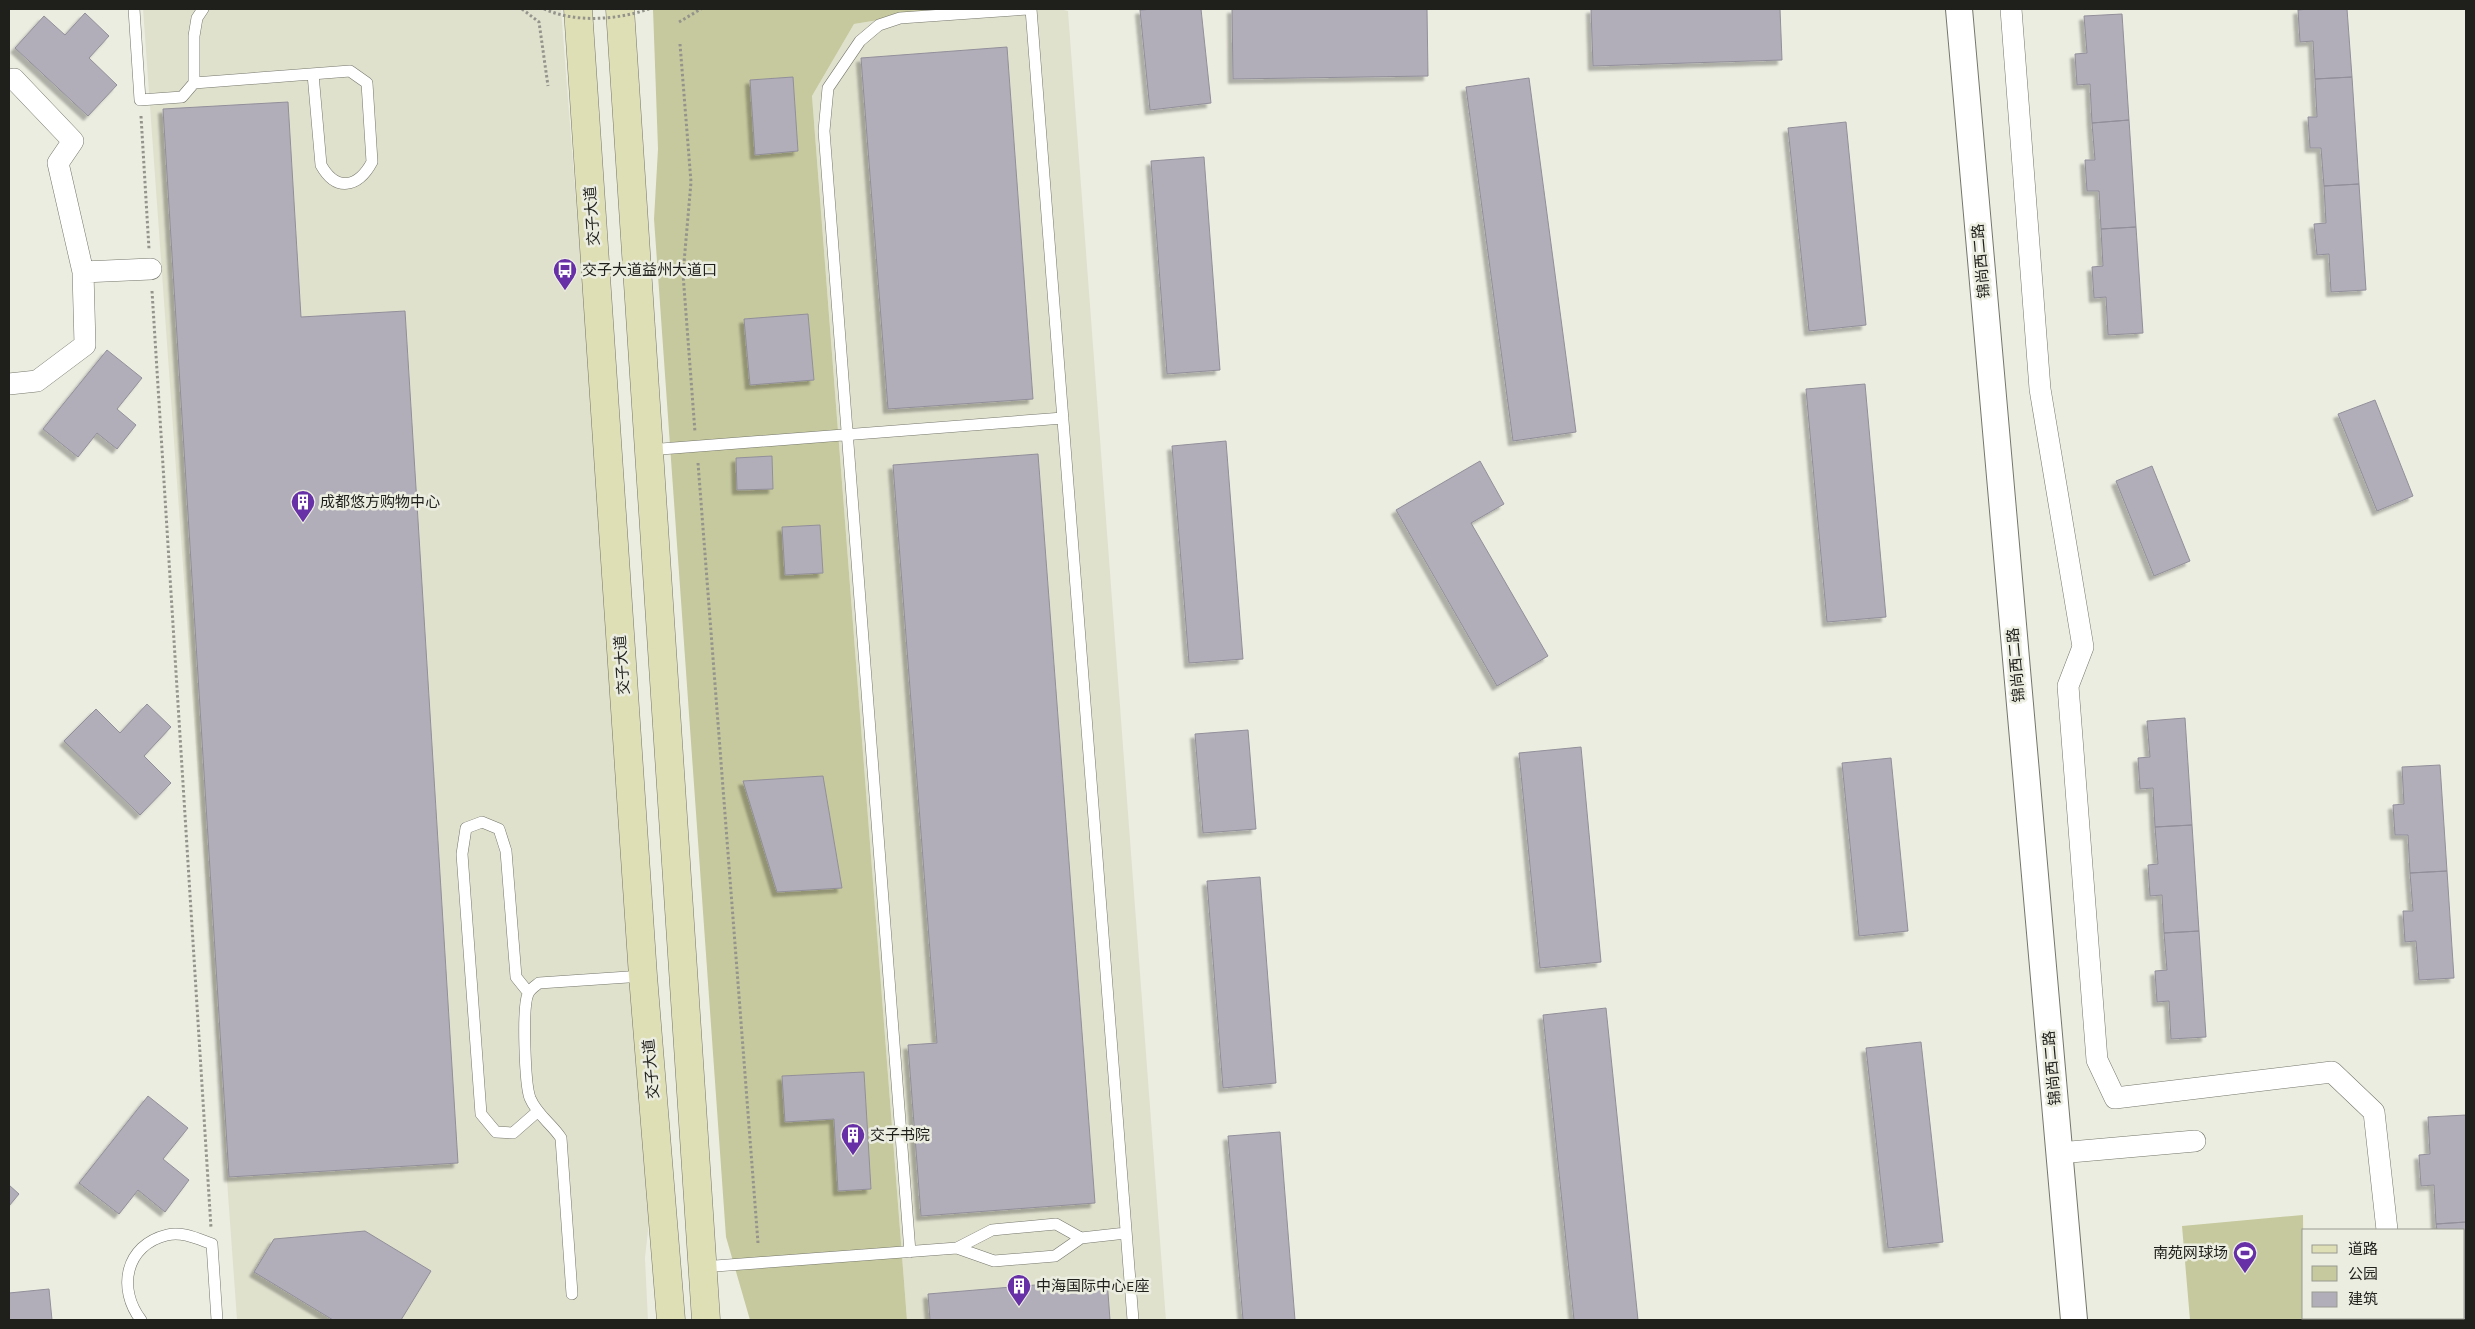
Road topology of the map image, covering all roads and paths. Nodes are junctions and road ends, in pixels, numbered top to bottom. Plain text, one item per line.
1 (134, 9) edge
2 (203, 9) edge
3 (522, 9) edge
4 (544, 9) edge
5 (578, 9) edge
6 (620, 9) edge
7 (649, 9) edge
8 (701, 9) edge
9 (1030, 9) edge
10 (1959, 9) edge
11 (2010, 9) edge
12 (679, 22) dead end
13 (680, 44) dead end
14 (313, 74) junction
15 (9, 80) edge
16 (194, 82) junction
17 (548, 86) dead end
18 (140, 100) junction
19 (151, 269) junction
20 (84, 272) junction
21 (9, 384) edge
22 (1063, 418) junction
23 (846, 435) junction
24 (696, 446) junction
25 (648, 450) junction
26 (643, 976) junction
27 (528, 992) junction
28 (537, 1112) junction
29 (2195, 1141) dead end
30 (2059, 1153) junction
31 (2387, 1229) edge
32 (1126, 1233) junction
33 (1081, 1238) junction
34 (758, 1242) dead end
35 (212, 1244) junction
36 (957, 1248) junction
37 (910, 1252) junction
38 (702, 1267) junction
39 (572, 1294) dead end
40 (141, 1320) edge
41 (217, 1320) edge
42 (671, 1320) edge
43 (706, 1320) edge
44 (1133, 1320) edge
45 (2074, 1320) edge

1 - 18 lane
2 - 16 lane
3 - 17 path
4 - 7 path, bridge
5 - 26 main road, 交子大道
6 - 25 main road
8 - 12 path
9 - 22 lane
9 - 23 lane
10 - 30 street, 锦尚西二路
11 - 31 street
13 - 24 path
14 - 14 lane
14 - 16 lane
15 - 20 street
16 - 18 lane
18 - 19 path
19 - 20 street
19 - 35 path
20 - 21 street
22 - 23 lane
22 - 32 lane
23 - 24 lane
23 - 37 lane
24 - 25 lane
24 - 34 path
25 - 38 main road
26 - 27 lane
26 - 42 main road, 交子大道
27 - 28 lane
27 - 28 lane
28 - 39 lane
29 - 30 street
30 - 45 street, 锦尚西二路
32 - 33 lane
32 - 44 lane
33 - 36 lane
33 - 36 lane
35 - 40 lane
35 - 41 lane
36 - 37 lane
37 - 38 lane
38 - 43 main road

